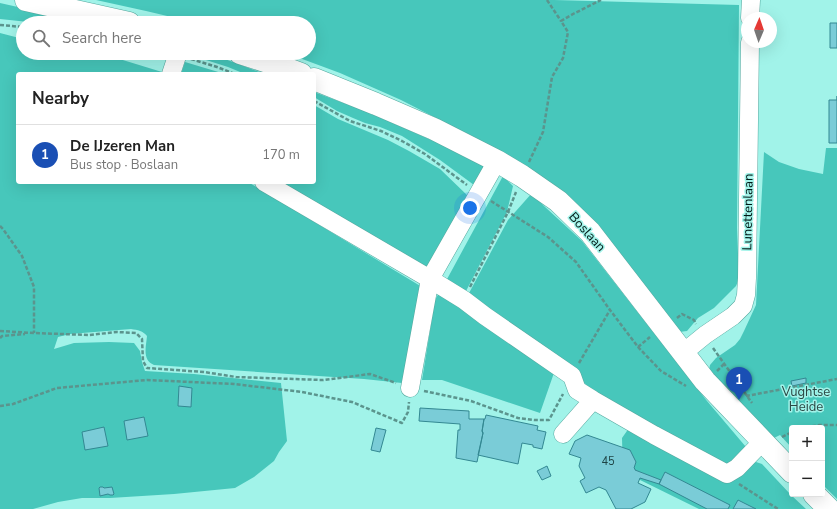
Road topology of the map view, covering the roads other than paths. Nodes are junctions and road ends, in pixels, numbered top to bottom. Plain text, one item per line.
1 (31, 0) edge
2 (750, 0) edge
3 (750, 12) edge
4 (99, 16) edge
5 (750, 48) edge
6 (176, 60) edge
7 (262, 60) edge
8 (172, 72) edge
9 (296, 72) edge
10 (316, 80) edge
11 (497, 161) junction
12 (267, 184) edge
13 (430, 279) junction
14 (683, 353) junction
15 (410, 388) road end
16 (593, 400) junction
17 (563, 434) dead end
18 (770, 440) junction
19 (789, 468) edge
20 (817, 497) edge
21 (829, 509) edge

1 - 4 main road
2 - 3 street
5 - 14 street, Lunettenlaan
6 - 8 street
7 - 9 main road
10 - 11 main road, Boslaan
11 - 13 street
11 - 14 main road, Boslaan
12 - 13 street
13 - 15 street
13 - 16 street
14 - 18 main road, Boslaan
16 - 17 street
16 - 18 street
18 - 19 main road, Boslaan
20 - 21 main road

